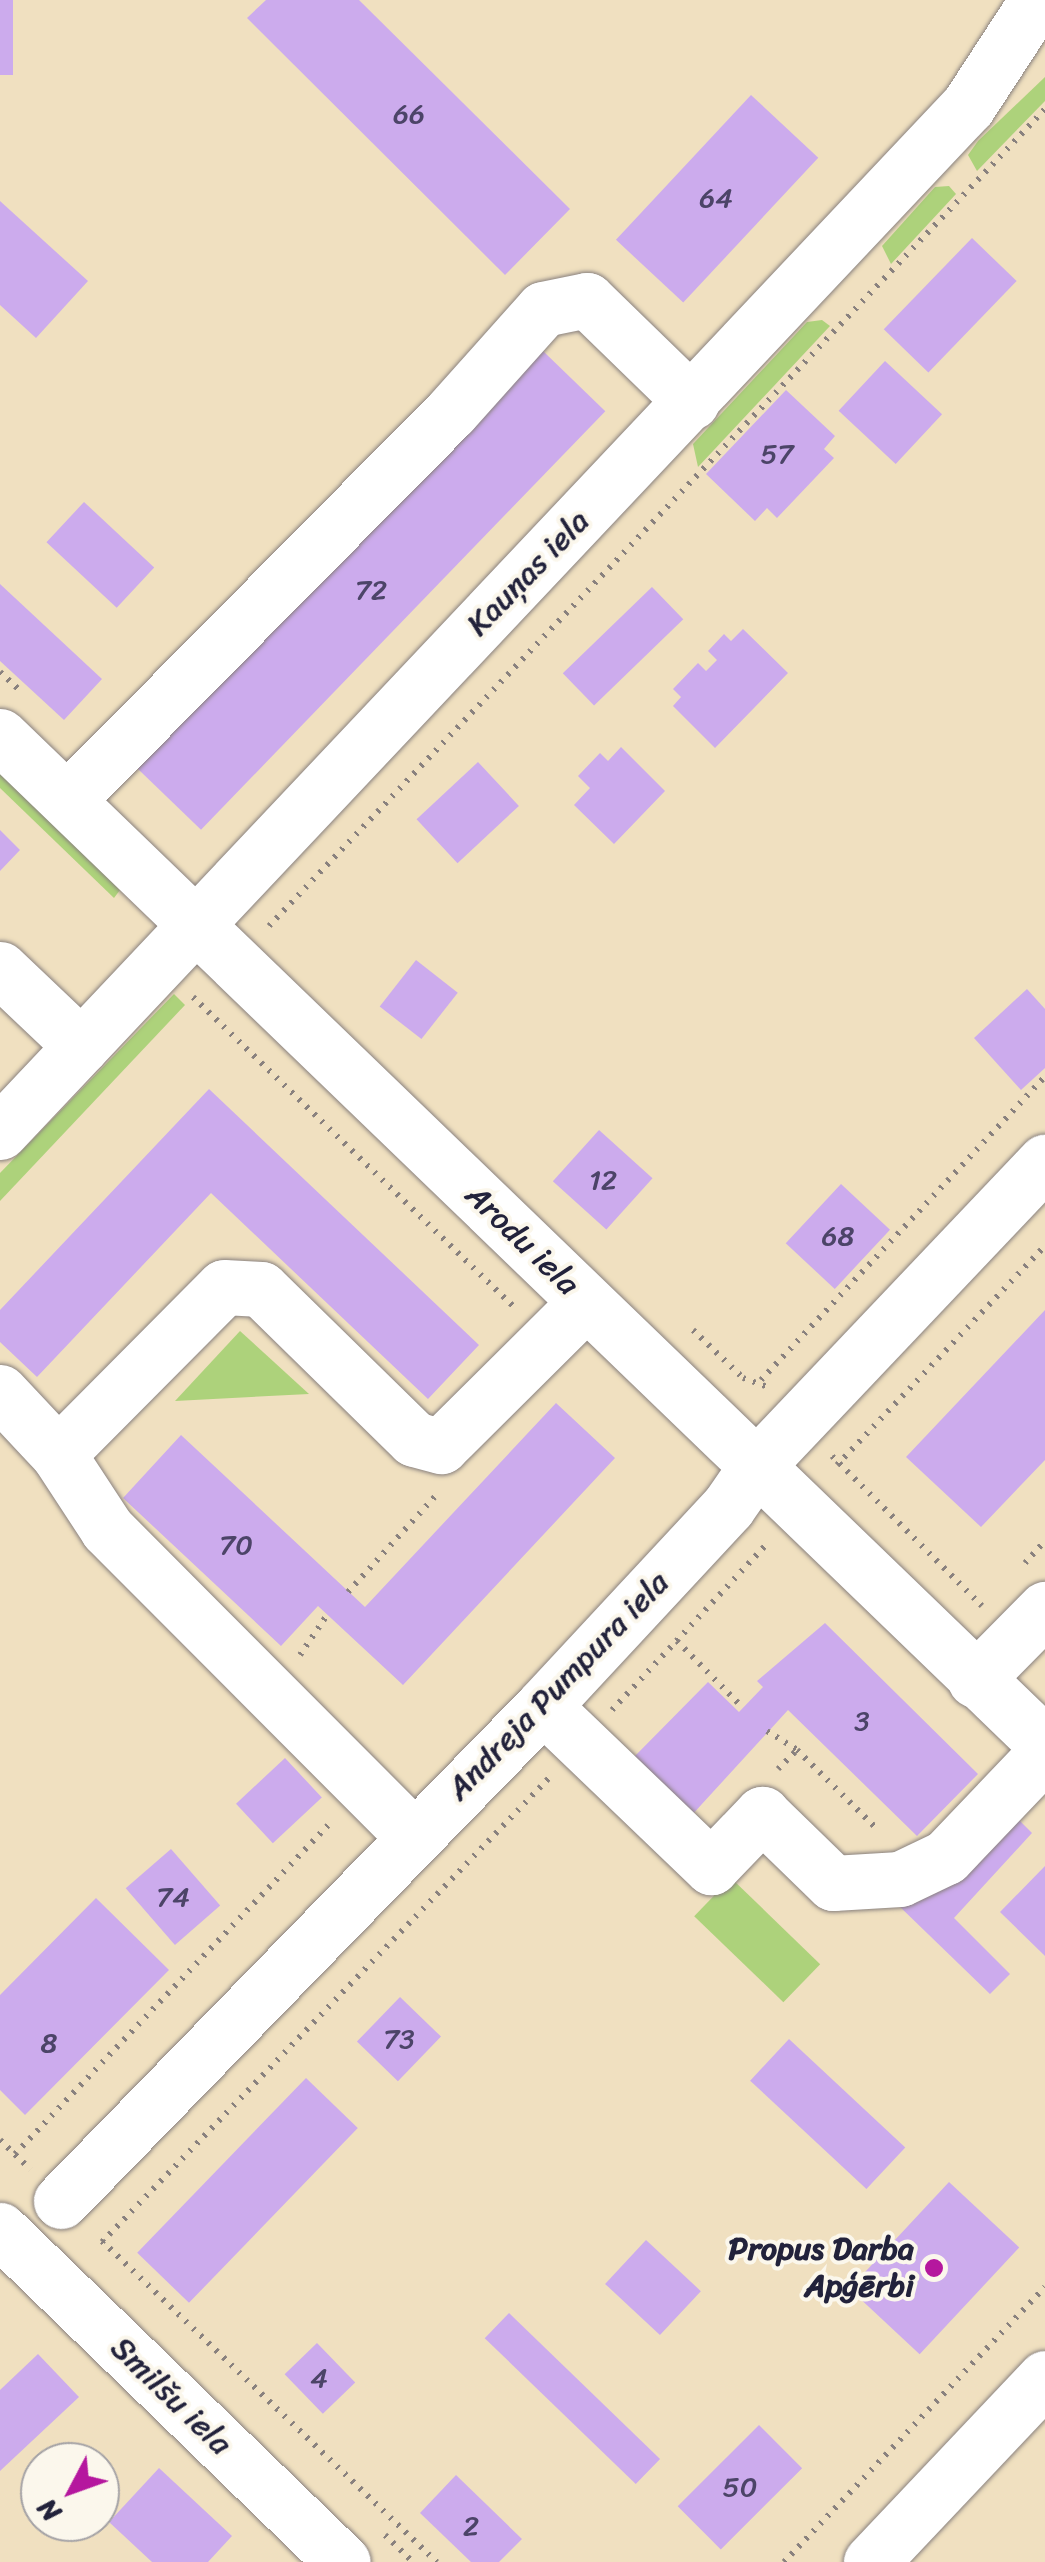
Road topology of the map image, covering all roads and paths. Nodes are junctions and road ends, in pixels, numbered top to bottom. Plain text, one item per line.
1 (1037, 0) edge
2 (1045, 8) edge
3 (1045, 109) edge
4 (692, 402) junction
5 (0, 736) edge
6 (67, 800) junction
7 (195, 924) junction
8 (269, 926) dead end
9 (0, 969) edge
10 (184, 988) dead end
11 (81, 1046) junction
12 (1045, 1076) edge
13 (0, 1132) edge
14 (1045, 1162) edge
15 (1045, 1246) edge
16 (586, 1302) junction
17 (550, 1342) junction
18 (760, 1380) dead end
19 (0, 1392) edge
20 (824, 1442) dead end
21 (58, 1454) junction
22 (757, 1465) junction
23 (837, 1465) junction
24 (768, 1543) dead end
25 (1030, 1625) edge
26 (678, 1641) junction
27 (974, 1680) junction
28 (543, 1706) junction
29 (743, 1708) dead end
30 (767, 1731) dead end
31 (581, 1743) junction
32 (1045, 1744) edge
33 (796, 1750) dead end
34 (1045, 1753) edge
35 (413, 1836) junction
36 (0, 2140) edge
37 (61, 2201) junction
38 (0, 2230) edge
39 (102, 2242) junction
40 (1045, 2286) edge
41 (1045, 2378) edge
42 (342, 2562) edge
43 (437, 2562) edge
44 (784, 2562) edge
45 (871, 2562) edge

1 - 2 street
1 - 4 street, Kauņas iela
3 - 8 path
4 - 6 street
4 - 7 street, Kauņas iela
5 - 6 street, Arodu iela
6 - 7 street, Arodu iela
7 - 11 street, Kauņas iela
7 - 16 street, Arodu iela
9 - 11 street
10 - 17 path
11 - 13 street, Kauņas iela
12 - 18 path
14 - 22 street, Andreja Pumpura iela
15 - 23 path
16 - 17 street
16 - 22 street, Arodu iela
17 - 21 street
19 - 21 street
20 - 23 path
21 - 35 street
22 - 27 street, Arodu iela
22 - 28 street, Andreja Pumpura iela
23 - 25 path
24 - 26 path
25 - 27 street
26 - 29 path
26 - 31 path
27 - 32 street, Arodu iela
28 - 31 street
28 - 35 street, Andreja Pumpura iela
30 - 33 path
31 - 34 street
31 - 39 path
35 - 37 street, Andreja Pumpura iela
36 - 37 path
37 - 39 path
38 - 42 street, Smilšu iela
39 - 43 path
40 - 44 path
41 - 45 street

